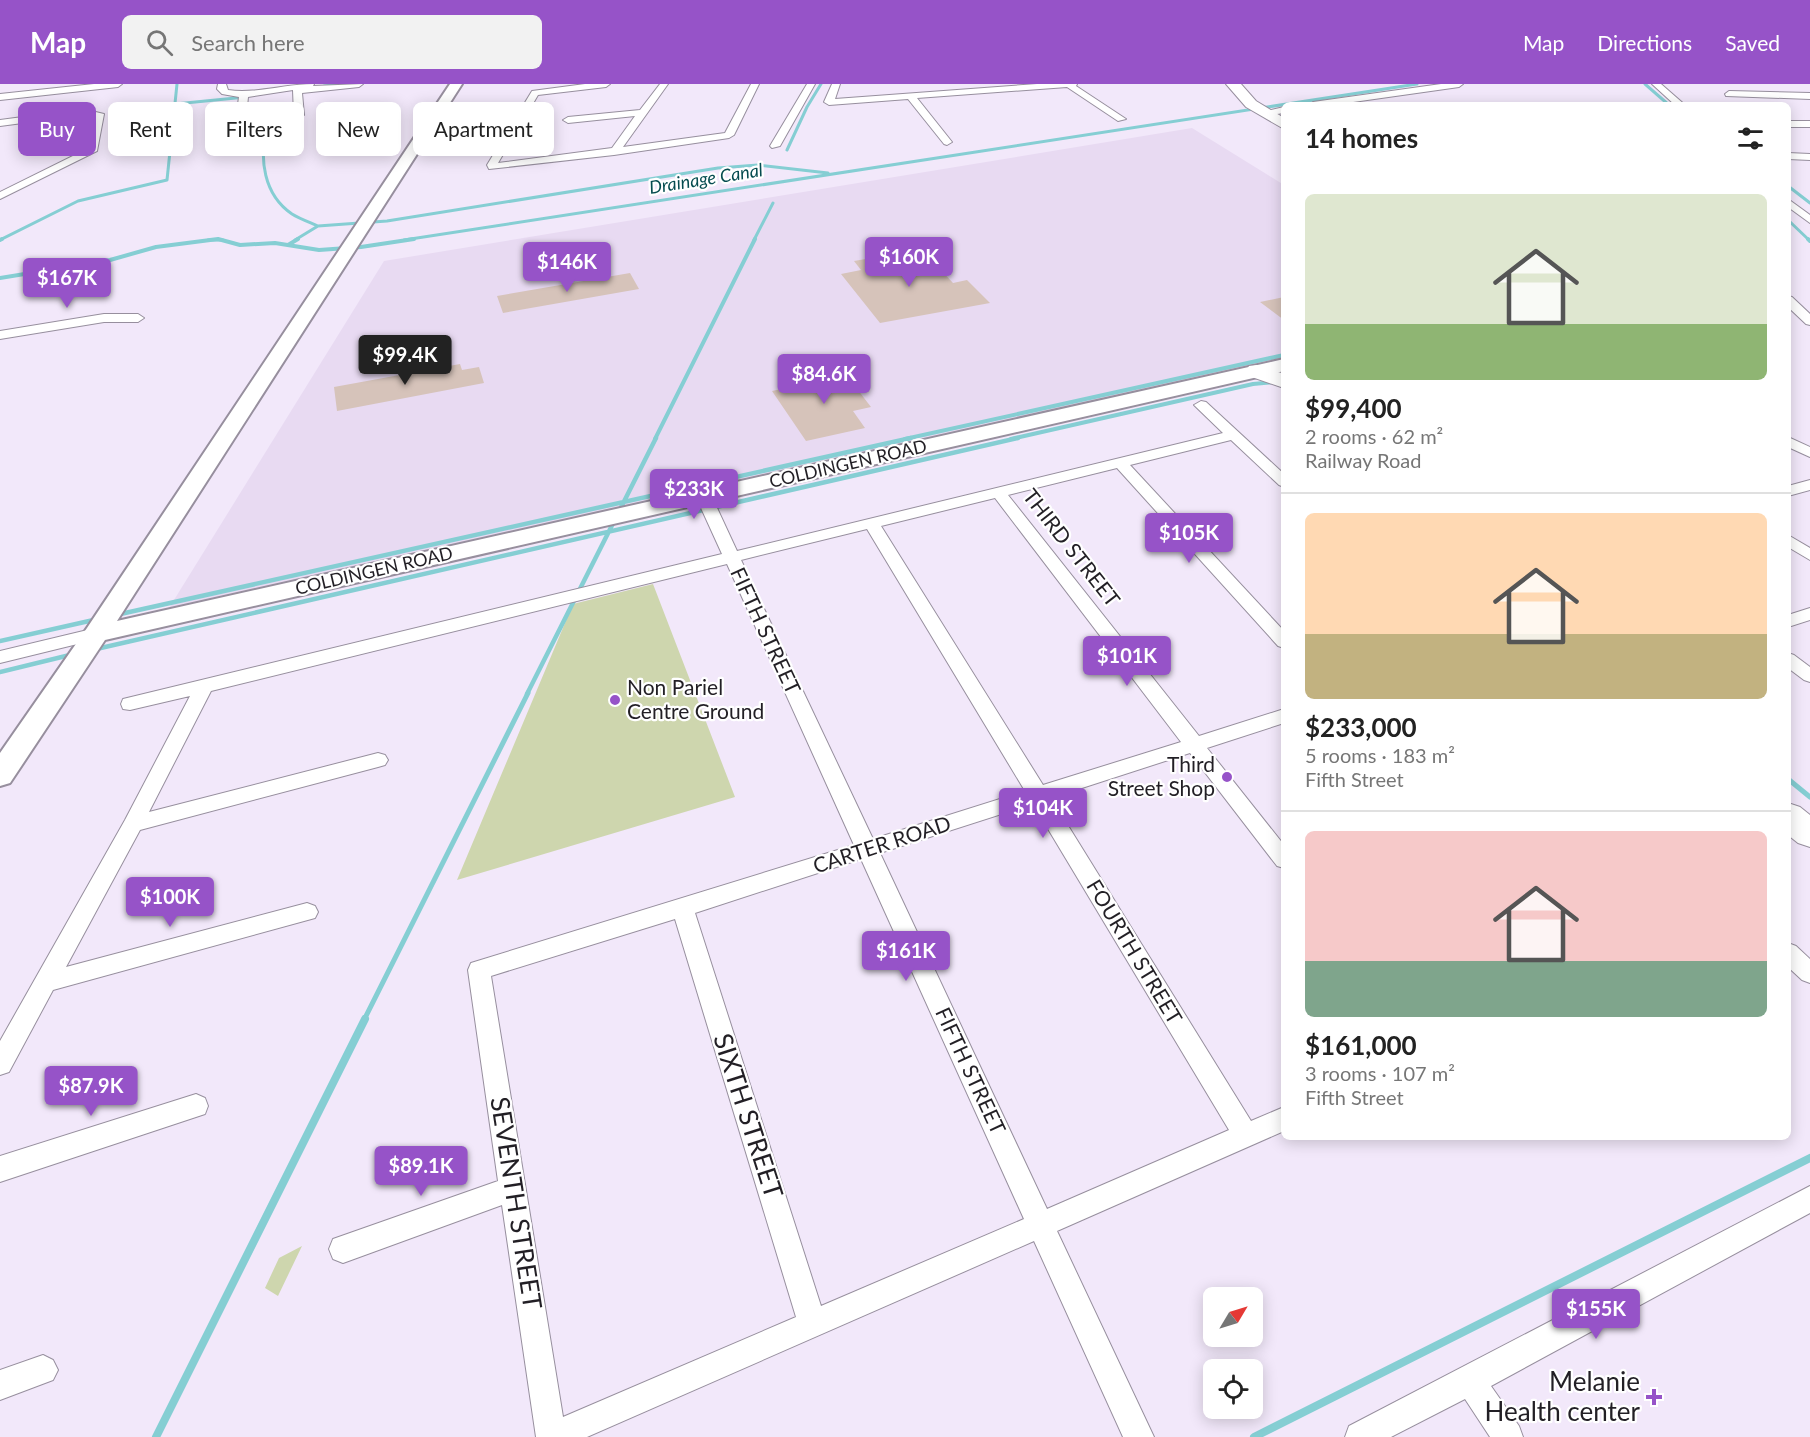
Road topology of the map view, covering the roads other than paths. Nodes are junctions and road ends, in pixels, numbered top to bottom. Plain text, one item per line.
1 (3, 84) edge
2 (118, 84) edge
3 (222, 84) edge
4 (316, 84) edge
5 (360, 84) edge
6 (456, 84) edge
7 (606, 84) edge
8 (664, 84) edge
9 (755, 84) edge
10 (811, 84) edge
11 (836, 84) edge
12 (906, 84) edge
13 (1068, 84) edge
14 (1073, 84) edge
15 (1233, 84) edge
16 (1459, 84) edge
17 (1656, 84) edge
18 (297, 87) edge
19 (243, 95) junction
20 (0, 96) edge
21 (908, 96) junction
22 (1810, 96) edge
23 (242, 102) edge
24 (298, 102) edge
25 (1334, 102) edge
26 (1677, 102) edge
27 (1739, 102) edge
28 (1258, 109) junction
29 (1281, 110) edge
30 (642, 112) junction
31 (1121, 118) dead end
32 (568, 120) dead end
33 (1281, 122) edge
34 (0, 123) edge
35 (1791, 124) edge
36 (1810, 124) edge
37 (947, 142) dead end
38 (775, 146) dead end
39 (614, 152) junction
40 (1791, 156) edge
41 (1809, 158) edge
42 (0, 196) edge
43 (1791, 204) edge
44 (1810, 220) edge
45 (1791, 303) edge
46 (138, 318) dead end
47 (1810, 321) edge
48 (0, 335) edge
49 (1281, 366) edge
50 (1257, 371) junction
51 (1281, 380) edge
52 (1201, 405) dead end
53 (1234, 435) junction
54 (1791, 443) edge
55 (1810, 453) edge
56 (1120, 463) junction
57 (1281, 479) edge
58 (1810, 485) edge
59 (1791, 490) edge
60 (999, 493) junction
61 (707, 503) junction
62 (872, 524) junction
63 (1791, 542) edge
64 (1810, 555) edge
65 (732, 558) junction
66 (1810, 614) edge
67 (1791, 620) edge
68 (96, 634) junction
69 (1281, 639) edge
70 (0, 657) edge
71 (1791, 661) edge
72 (1810, 675) edge
73 (204, 687) junction
74 (130, 704) dead end
75 (1281, 718) edge
76 (1195, 745) junction
77 (378, 760) dead end
78 (0, 775) edge
79 (1038, 795) junction
80 (1791, 818) edge
81 (133, 824) junction
82 (1810, 834) edge
83 (867, 849) junction
84 (1281, 856) edge
85 (682, 908) junction
86 (307, 912) dead end
87 (1791, 956) edge
88 (479, 970) joint
89 (1810, 973) edge
90 (45, 982) junction
91 (0, 1064) edge
92 (196, 1106) dead end
93 (1281, 1120) edge
94 (1246, 1135) junction
95 (0, 1169) edge
96 (514, 1188) junction
97 (1810, 1199) edge
98 (1041, 1225) junction
99 (343, 1249) dead end
100 (813, 1324) junction
101 (43, 1370) dead end
102 (1470, 1381) junction
103 (0, 1385) edge
104 (551, 1437) edge
105 (1139, 1437) edge
106 (1360, 1437) edge
107 (1508, 1437) edge

1 - 20 street
2 - 20 street
3 - 19 street
4 - 18 street
5 - 18 street
6 - 68 main road
7 - 39 street
8 - 30 street
9 - 39 street
10 - 38 street
11 - 21 street
12 - 21 street
13 - 14 street
13 - 21 street
13 - 31 street
15 - 28 main road
16 - 25 street
17 - 26 street
18 - 19 street
18 - 24 street
19 - 23 street
21 - 37 street
22 - 27 street
28 - 29 street
28 - 33 main road
30 - 32 street
30 - 39 street
34 - 42 street
35 - 36 street
40 - 41 street
43 - 44 street
45 - 47 street
46 - 48 street
49 - 50 main road, COLDINGEN ROAD
50 - 51 main road
50 - 61 main road, COLDINGEN ROAD
52 - 53 street
53 - 56 street
53 - 57 street
54 - 55 street
56 - 60 street
56 - 69 street
58 - 59 street
60 - 62 street
60 - 76 street, THIRD STREET
61 - 65 street, FIFTH STREET
61 - 68 main road, COLDINGEN ROAD
62 - 65 street
62 - 79 street, FOURTH STREET
63 - 64 street
65 - 73 street
65 - 83 street, FIFTH STREET
66 - 67 street
68 - 70 street
68 - 78 main road
71 - 72 street
73 - 74 street
73 - 81 street
75 - 76 street, CARTER ROAD
76 - 79 street, CARTER ROAD
76 - 84 street, THIRD STREET
77 - 81 street
79 - 83 street, CARTER ROAD
79 - 94 street, FOURTH STREET
80 - 82 main road
81 - 90 street
83 - 85 street, CARTER ROAD
83 - 98 street, FIFTH STREET
85 - 88 street, CARTER ROAD
85 - 100 street, SIXTH STREET
86 - 90 street
87 - 89 street
88 - 96 street, SEVENTH STREET
90 - 91 street
92 - 95 street
93 - 94 street
94 - 98 street
96 - 99 street
96 - 104 street, SEVENTH STREET
97 - 102 street
98 - 100 street
98 - 105 street, FIFTH STREET
100 - 104 street
101 - 103 street
102 - 106 street
102 - 107 street

